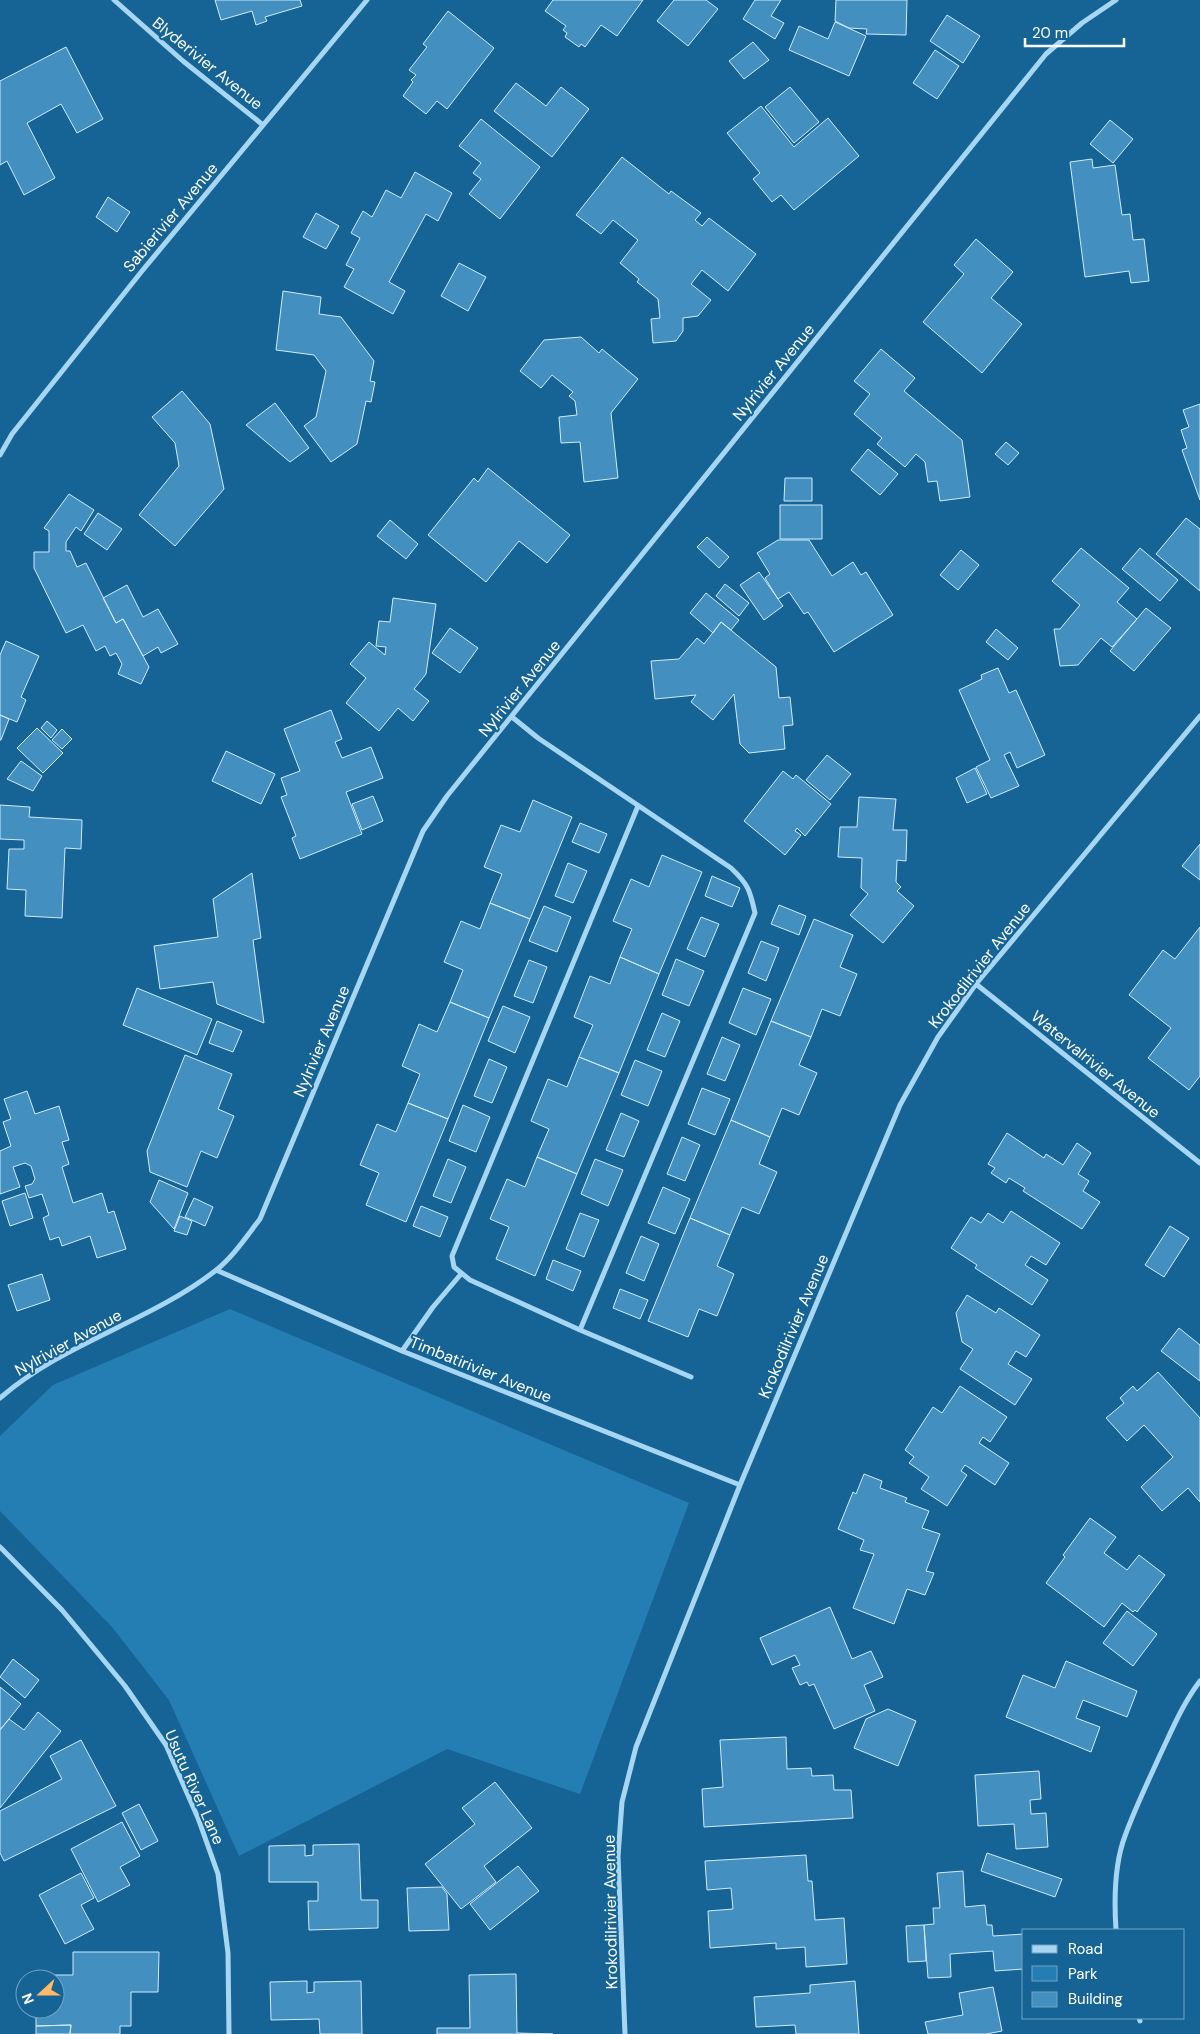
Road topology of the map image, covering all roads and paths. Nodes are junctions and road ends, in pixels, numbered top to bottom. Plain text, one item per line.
1 (114, 0) edge
2 (367, 0) edge
3 (1116, 0) edge
4 (263, 124) junction
5 (0, 455) edge
6 (512, 716) junction
7 (1200, 716) edge
8 (638, 806) junction
9 (976, 984) junction
10 (1200, 1163) edge
11 (216, 1270) junction
12 (461, 1274) junction
13 (580, 1330) junction
14 (402, 1351) junction
15 (691, 1377) dead end
16 (0, 1398) edge
17 (740, 1485) junction
18 (0, 1547) edge
19 (1200, 1681) edge
20 (1116, 1929) edge
21 (229, 2034) edge
22 (626, 2034) edge

1 - 4 street, Blyderivier Avenue
2 - 4 street, Sabierivier Avenue
3 - 6 street, Nylrivier Avenue
4 - 5 street, Sabierivier Avenue
6 - 8 street
6 - 11 street, Nylrivier Avenue
7 - 9 street, Krokodilrivier Avenue
8 - 12 street
8 - 13 street
9 - 10 street, Watervalrivier Avenue
9 - 17 street, Krokodilrivier Avenue
11 - 14 street, Timbatirivier Avenue
11 - 16 street, Nylrivier Avenue
12 - 13 street
12 - 14 street
13 - 15 street
14 - 17 street, Timbatirivier Avenue
17 - 22 street, Krokodilrivier Avenue
18 - 21 street, Usutu River Lane
19 - 20 street

